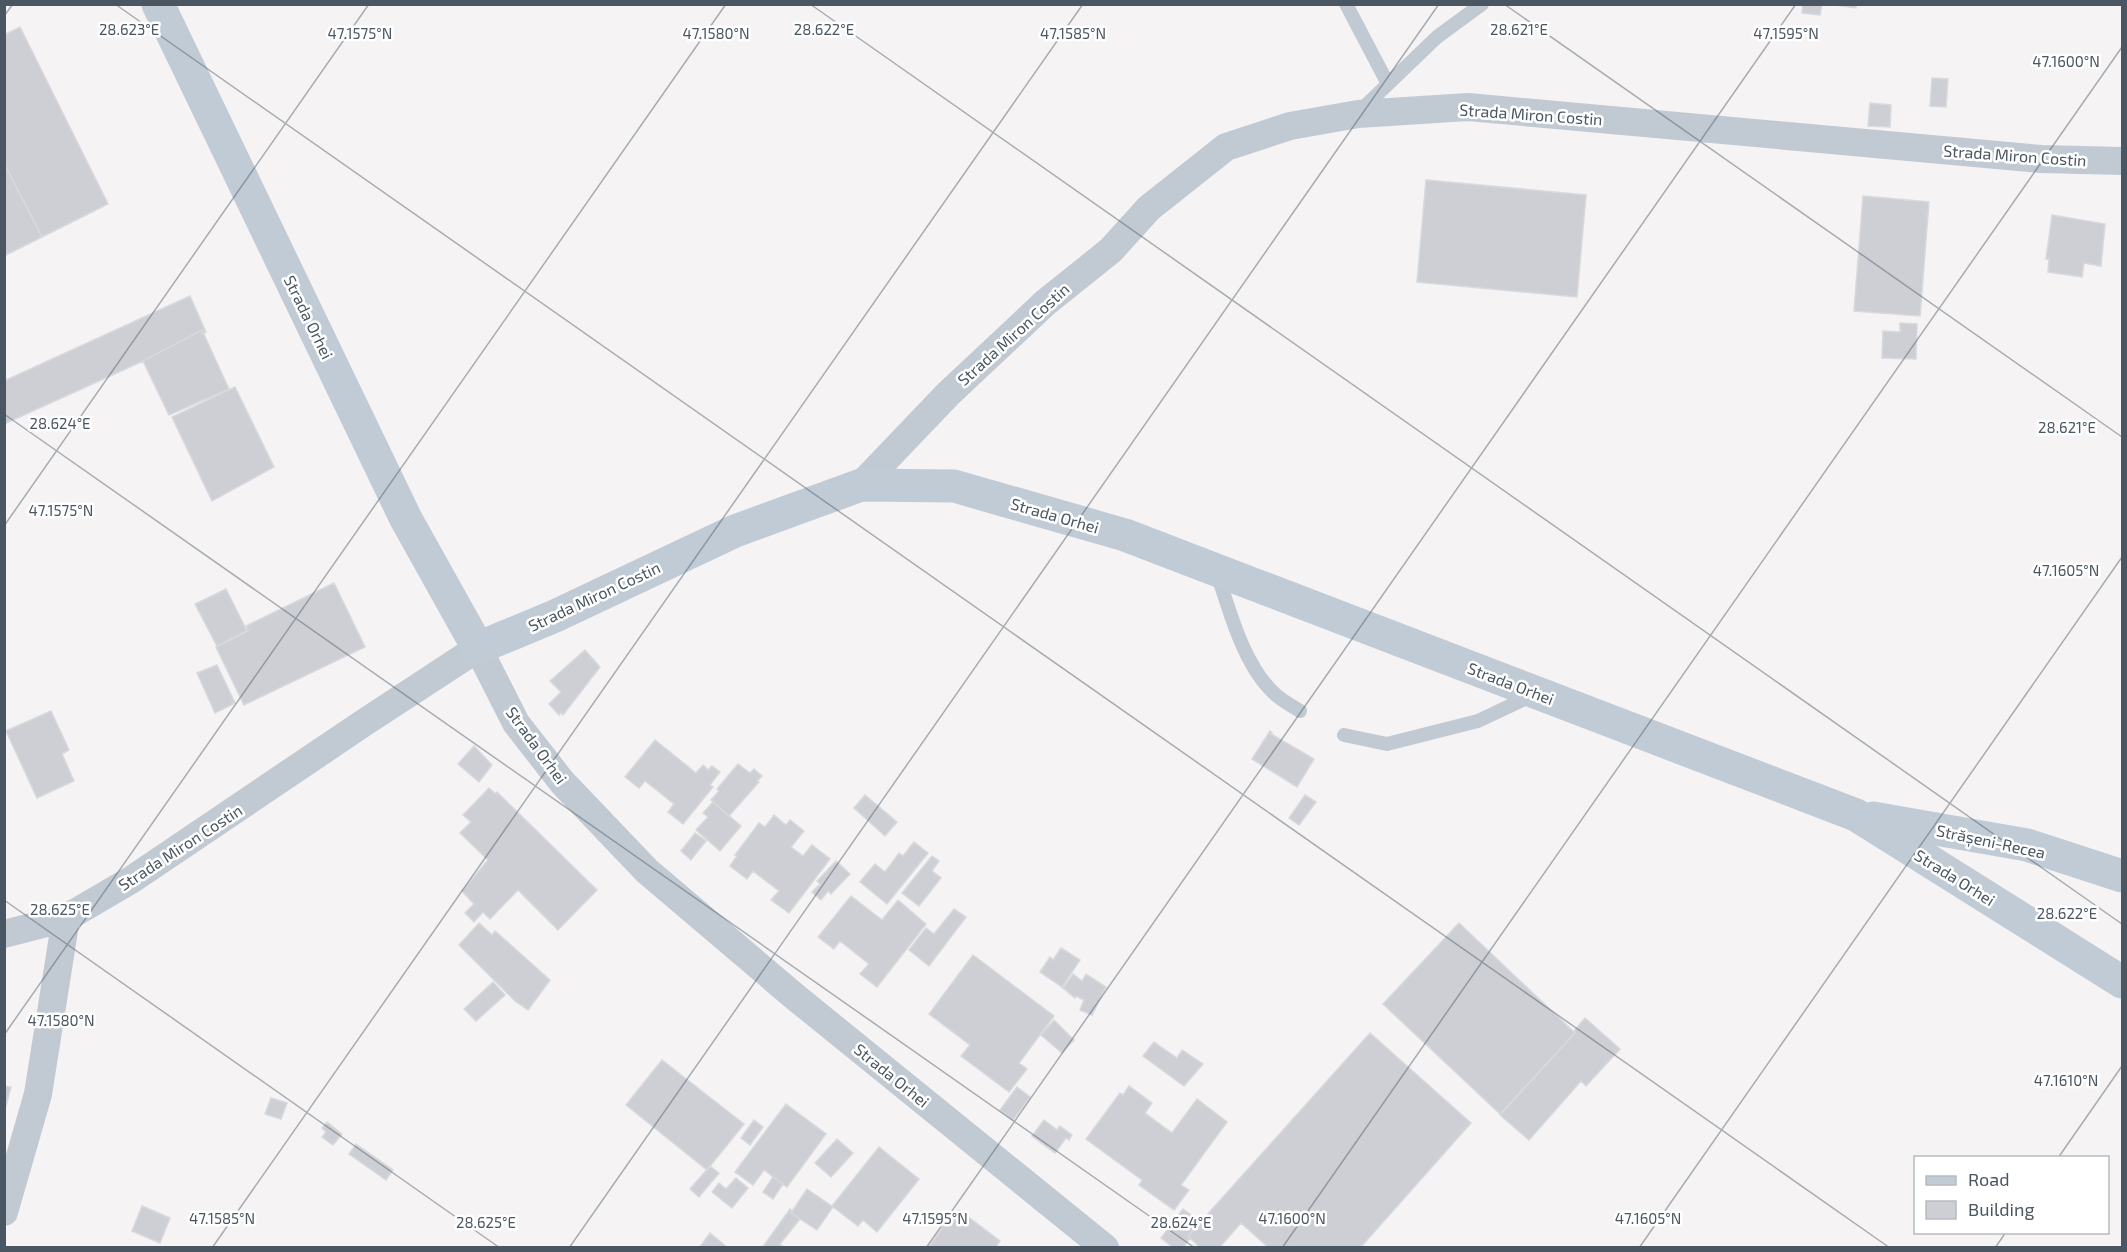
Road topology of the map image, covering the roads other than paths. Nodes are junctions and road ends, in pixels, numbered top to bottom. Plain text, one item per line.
1 (158, 4) edge
2 (1346, 4) edge
3 (1482, 4) edge
4 (1388, 84) junction
5 (1358, 114) junction
6 (2122, 161) edge
7 (861, 485) junction
8 (1216, 570) junction
9 (477, 648) junction
10 (1538, 693) junction
11 (1300, 711) dead end
12 (1344, 735) dead end
13 (1856, 815) junction
14 (2122, 876) edge
15 (66, 918) junction
16 (4, 934) edge
17 (2122, 982) edge
18 (4, 1212) edge
19 (1106, 1248) edge

1 - 9 main road, Strada Orhei
2 - 4 lane
3 - 4 lane
4 - 5 lane
5 - 6 street, Strada Miron Costin
5 - 7 street, Strada Miron Costin
7 - 8 main road, Strada Orhei
7 - 9 main road, Strada Miron Costin
8 - 10 main road, Strada Orhei
8 - 11 lane
9 - 15 street, Strada Miron Costin
9 - 19 street, Strada Orhei
10 - 12 lane
10 - 13 main road, Strada Orhei
13 - 14 main road, Strășeni-Recea
13 - 17 main road, Strada Orhei
15 - 16 street, Strada Miron Costin
15 - 18 street

